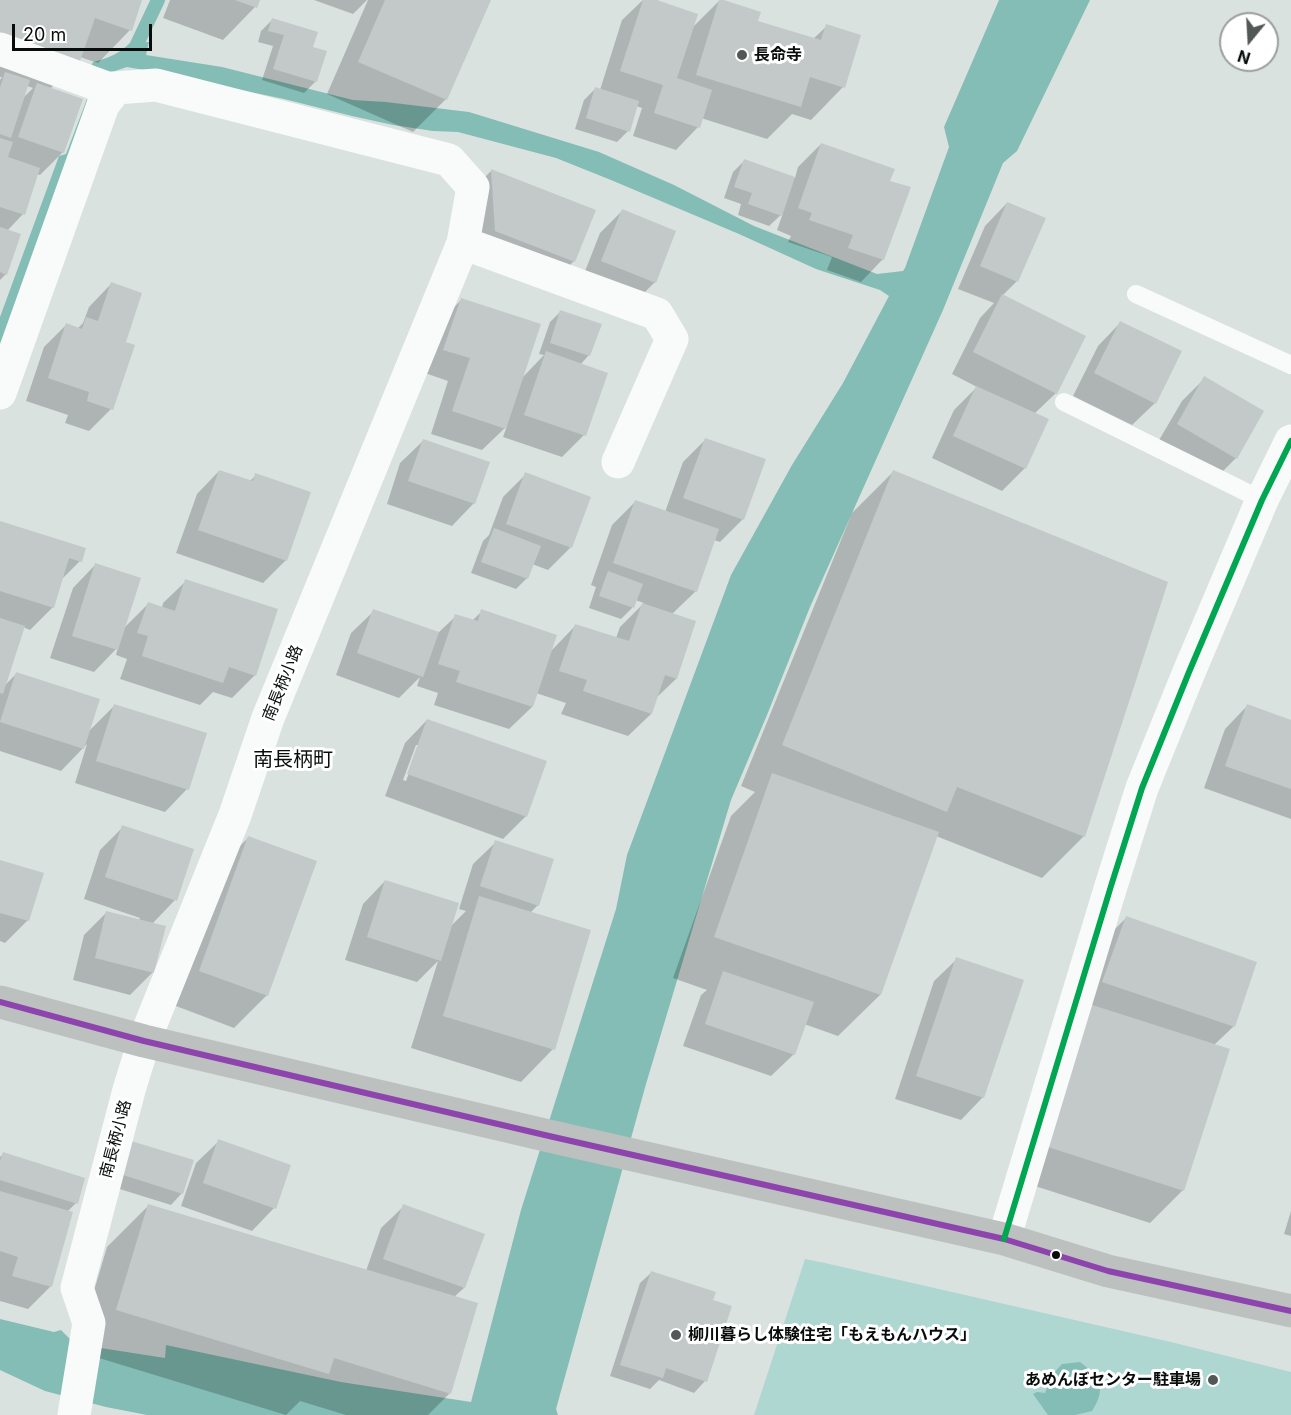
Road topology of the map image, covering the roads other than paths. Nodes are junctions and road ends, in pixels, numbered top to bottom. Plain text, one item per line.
1 (0, 49) edge
2 (101, 85) junction
3 (463, 243) junction
4 (1136, 294) dead end
5 (1291, 365) edge
6 (0, 393) edge
7 (1064, 402) dead end
8 (1291, 441) edge
9 (618, 462) dead end
10 (1262, 500) junction
11 (0, 1002) edge
12 (144, 1041) junction
13 (1004, 1239) junction
14 (1291, 1311) edge
15 (75, 1410) edge

1 - 2 street
2 - 3 street, 南長柄小路
2 - 6 street
3 - 9 street
3 - 12 street, 南長柄小路
4 - 5 lane
7 - 10 lane
8 - 10 street
10 - 13 street
11 - 12 main road
12 - 13 main road
12 - 15 street, 南長柄小路
13 - 14 main road

